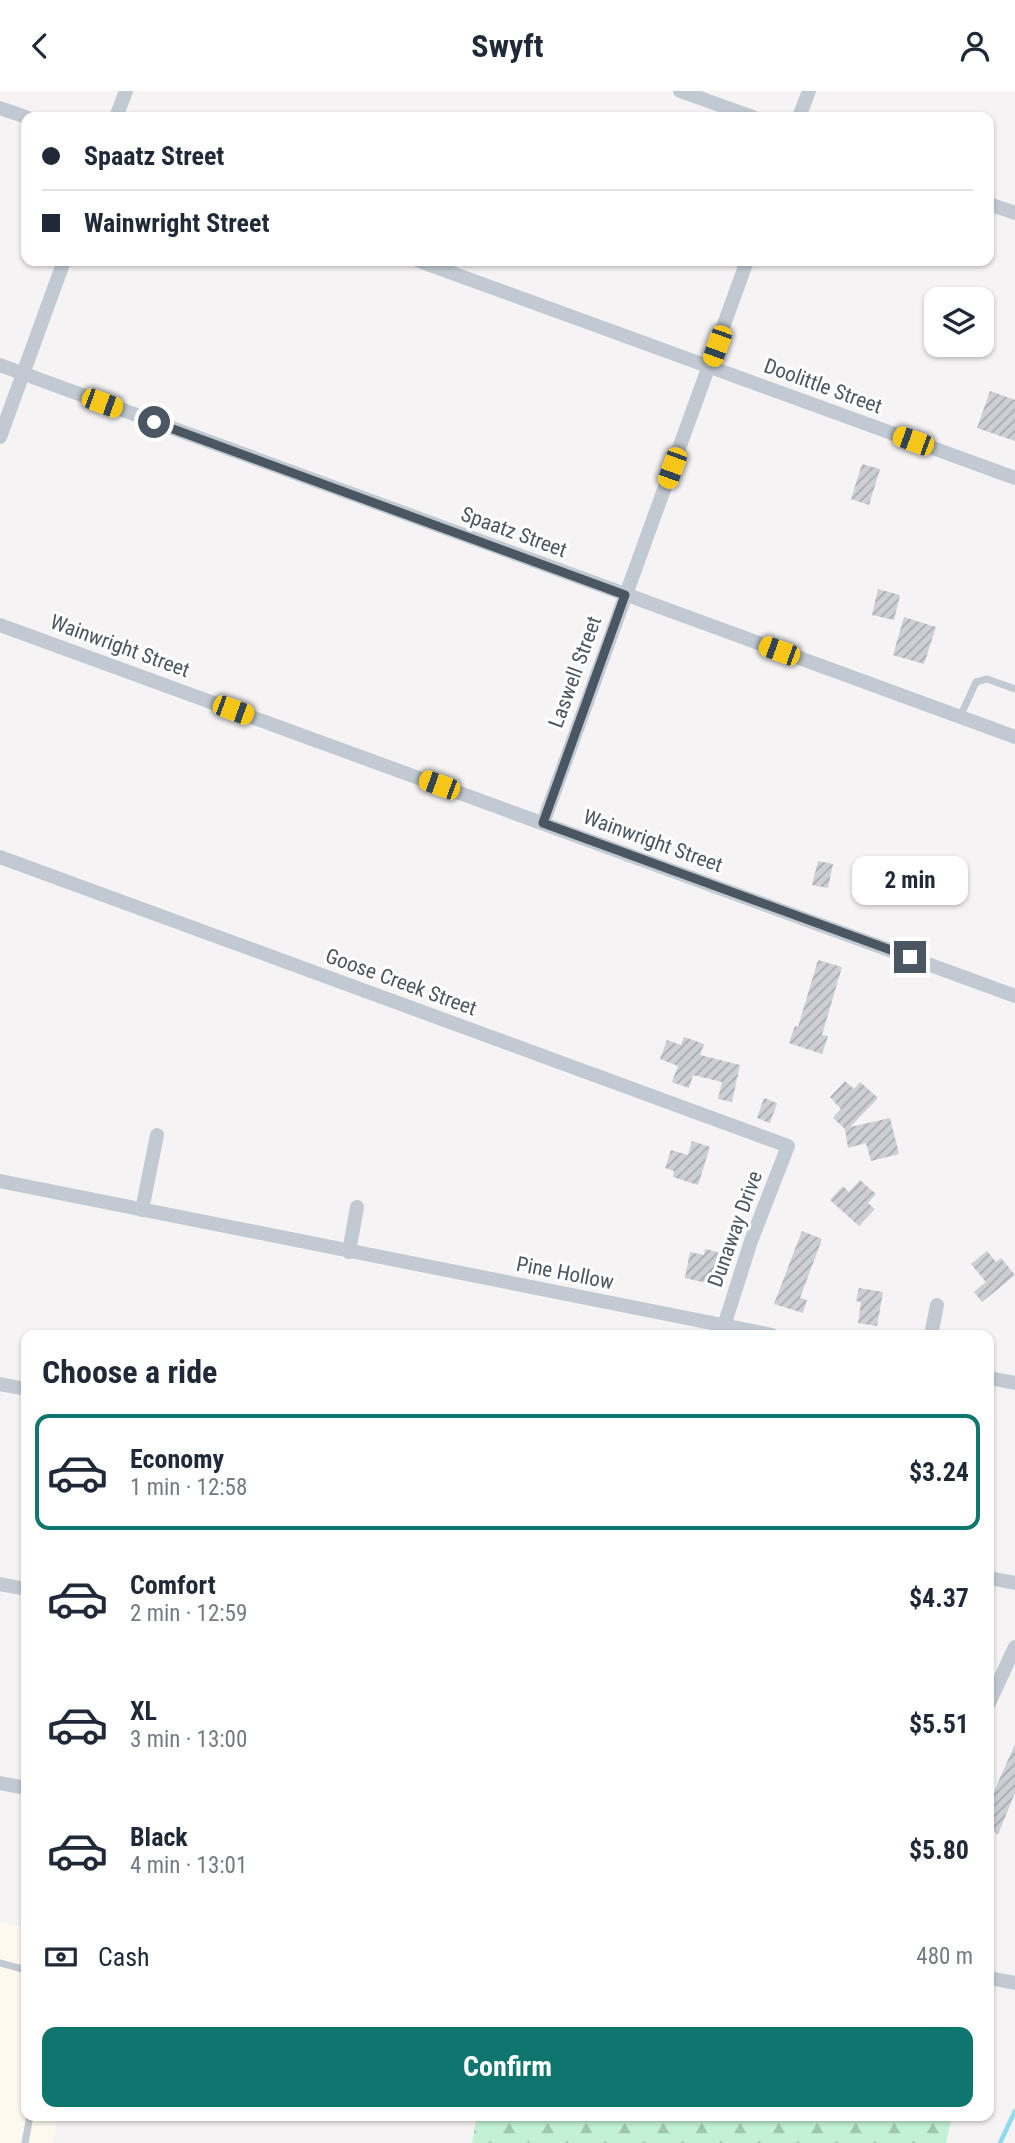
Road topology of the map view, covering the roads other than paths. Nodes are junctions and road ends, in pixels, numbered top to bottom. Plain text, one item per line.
1 (126, 91) edge
2 (680, 91) edge
3 (809, 91) edge
4 (0, 108) edge
5 (118, 112) edge
6 (738, 112) edge
7 (801, 112) edge
8 (21, 115) edge
9 (994, 206) edge
10 (1015, 213) edge
11 (62, 266) edge
12 (433, 266) edge
13 (745, 266) edge
14 (0, 365) edge
15 (709, 367) junction
16 (23, 374) junction
17 (0, 437) edge
18 (1015, 478) edge
19 (625, 595) junction
20 (0, 625) edge
21 (1015, 689) edge
22 (960, 717) junction
23 (1015, 737) edge
24 (543, 823) junction
25 (0, 857) edge
26 (1015, 996) edge
27 (157, 1135) dead end
28 (788, 1146) joint
29 (0, 1181) edge
30 (357, 1207) dead end
31 (142, 1210) junction
32 (349, 1252) junction
33 (937, 1305) dead end
34 (724, 1326) junction
35 (745, 1330) edge
36 (933, 1330) edge
37 (994, 1379) edge
38 (0, 1384) edge
39 (1015, 1384) edge
40 (21, 1388) edge
41 (994, 1579) edge
42 (1015, 1583) edge
43 (0, 1584) edge
44 (21, 1589) edge
45 (1015, 1647) edge
46 (994, 1692) edge
47 (0, 1783) edge
48 (21, 1787) edge
49 (0, 1963) edge
50 (21, 1969) edge
51 (994, 1979) edge
52 (1015, 1983) edge
53 (29, 2121) edge
54 (24, 2143) edge

1 - 5 street
2 - 6 street
3 - 7 street
4 - 8 street
9 - 10 street
11 - 16 street
12 - 15 street, Doolittle Street
13 - 15 street, Laswell Street
14 - 16 street, Spaatz Street
15 - 18 street, Doolittle Street
15 - 19 street, Laswell Street
16 - 17 street
16 - 19 street, Spaatz Street
19 - 22 street, Spaatz Street
19 - 24 street, Laswell Street
20 - 24 street, Wainwright Street
21 - 22 lane
22 - 23 street, Spaatz Street
24 - 26 street, Wainwright Street
25 - 28 street, Goose Creek Street
27 - 31 street
28 - 34 street, Dunaway Drive
29 - 31 street, Pine Hollow
30 - 32 street
31 - 32 street, Pine Hollow
32 - 34 street, Pine Hollow
33 - 36 street
34 - 35 street, Pine Hollow
37 - 39 street
38 - 40 street
41 - 42 street
43 - 44 street
45 - 46 street
47 - 48 street
49 - 50 lane
51 - 52 street
53 - 54 lane

